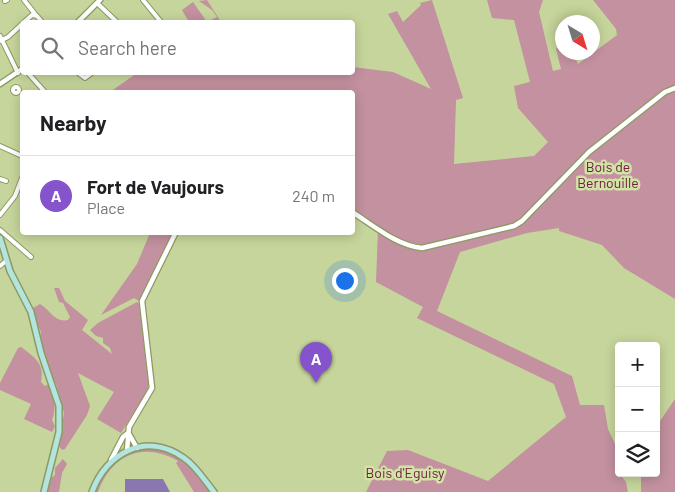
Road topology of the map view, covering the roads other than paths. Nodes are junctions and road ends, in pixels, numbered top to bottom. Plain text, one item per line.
1 (24, 0) edge
2 (143, 0) edge
3 (98, 1) edge
4 (35, 14) junction
5 (27, 20) edge
6 (40, 20) edge
7 (80, 20) edge
8 (115, 20) edge
9 (159, 20) edge
10 (20, 25) edge
11 (1, 39) edge
12 (18, 73) joint
13 (30, 75) edge
14 (0, 84) edge
15 (675, 88) edge
16 (43, 90) edge
17 (18, 92) dead end
18 (20, 94) edge
19 (0, 146) edge
20 (20, 155) edge
21 (0, 179) edge
22 (6, 181) dead end
23 (20, 183) edge
24 (355, 214) edge
25 (0, 215) edge
26 (0, 230) edge
27 (175, 235) edge
28 (0, 238) edge
29 (31, 257) dead end
30 (6, 261) junction
31 (0, 266) edge
32 (128, 433) junction
33 (128, 441) junction
34 (135, 448) junction
35 (127, 451) junction
36 (111, 460) junction
37 (44, 492) edge
38 (92, 492) edge
39 (214, 492) edge

1 - 4 street
2 - 9 street
3 - 7 street
3 - 8 street
4 - 5 street
4 - 6 street
10 - 11 street
11 - 12 street
12 - 14 street
13 - 16 street
15 - 24 street
17 - 18 street
19 - 20 street
21 - 22 street
23 - 25 street
26 - 29 street
27 - 32 street
28 - 30 main road
30 - 31 street
30 - 37 main road
32 - 33 street
32 - 34 street
32 - 36 street
33 - 34 street
33 - 35 street
34 - 35 main road
34 - 39 main road
35 - 36 main road
36 - 38 main road

